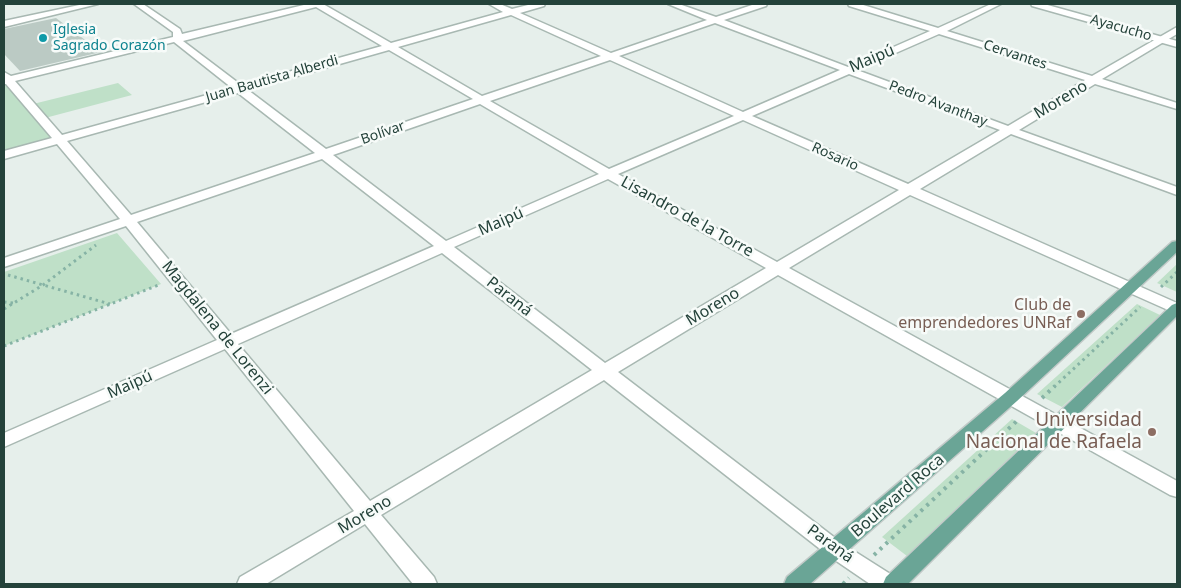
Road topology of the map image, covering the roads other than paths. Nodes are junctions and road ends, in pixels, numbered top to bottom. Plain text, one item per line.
1 (94, 4) edge
2 (138, 4) edge
3 (317, 4) edge
4 (493, 4) edge
5 (540, 4) edge
6 (672, 4) edge
7 (763, 4) edge
8 (852, 4) edge
9 (997, 4) edge
10 (1036, 4) edge
11 (511, 12) junction
12 (715, 20) junction
13 (4, 24) edge
14 (1177, 30) edge
15 (939, 31) junction
16 (178, 37) junction
17 (1162, 40) junction
18 (1177, 44) edge
19 (391, 46) junction
20 (609, 56) junction
21 (847, 70) junction
22 (5, 79) edge
23 (1094, 80) junction
24 (240, 88) junction
25 (482, 99) junction
26 (1177, 106) edge
27 (743, 115) junction
28 (1009, 130) junction
29 (58, 139) junction
30 (323, 153) junction
31 (4, 155) edge
32 (608, 174) junction
33 (909, 190) junction
34 (1177, 191) edge
35 (128, 220) junction
36 (1177, 244) edge
37 (444, 247) junction
38 (8, 266) edge
39 (778, 268) junction
40 (1129, 288) junction
41 (1177, 308) edge
42 (228, 342) junction
43 (605, 371) junction
44 (1011, 397) junction
45 (1060, 424) junction
46 (4, 440) edge
47 (1177, 490) edge
48 (369, 513) junction
49 (836, 550) junction
50 (248, 584) edge
51 (426, 584) edge
52 (795, 584) edge
53 (887, 584) edge
54 (894, 584) edge

1 - 13 street
2 - 16 street, Paraná
3 - 16 street
3 - 19 street, Lisandro de la Torre
4 - 11 street, Rosario
5 - 11 street, Juan Bautista Alberdi
6 - 12 street, Pedro Avanthay
7 - 12 street, Bolívar
8 - 15 street, Cervantes
9 - 15 street, Maipú
10 - 17 street, Ayacucho
11 - 19 street, Juan Bautista Alberdi
11 - 20 street, Rosario
12 - 20 street, Bolívar
12 - 21 street, Pedro Avanthay
14 - 17 street, Moreno
15 - 21 street, Maipú
15 - 23 street, Cervantes
16 - 22 street
16 - 24 street, Paraná
17 - 18 street, Ayacucho
17 - 23 street, Moreno
19 - 24 street, Juan Bautista Alberdi
19 - 25 street, Lisandro de la Torre
20 - 25 street, Bolívar
20 - 27 street, Rosario
21 - 27 street, Maipú
21 - 28 street, Pedro Avanthay
22 - 29 street, Magdalena de Lorenzi
23 - 26 street, Cervantes
23 - 28 street, Moreno
24 - 29 street, Juan Bautista Alberdi
24 - 30 street, Paraná
25 - 30 street, Bolívar
25 - 32 street, Lisandro de la Torre
27 - 32 street, Maipú
27 - 33 street, Rosario
28 - 33 street, Moreno
28 - 34 street, Pedro Avanthay
29 - 31 street, Juan Bautista Alberdi
29 - 35 street, Magdalena de Lorenzi
30 - 35 street, Bolívar
30 - 37 street, Paraná
32 - 37 street, Maipú
32 - 39 street, Lisandro de la Torre
33 - 39 street, Moreno
33 - 40 street, Rosario
35 - 38 street, Bolívar
35 - 42 street, Magdalena de Lorenzi
36 - 40 main road, Boulevard Roca
37 - 42 street, Maipú
37 - 43 street, Paraná
39 - 43 street, Moreno
39 - 44 street, Lisandro de la Torre
40 - 41 street, Rosario
40 - 44 main road, Boulevard Roca
41 - 45 main road
42 - 46 street, Maipú
42 - 48 street, Magdalena de Lorenzi
43 - 48 street, Moreno
43 - 49 street, Paraná
44 - 45 street, Lisandro de la Torre
44 - 49 main road, Boulevard Roca
45 - 47 street, Lisandro de la Torre
45 - 54 main road
48 - 50 street, Moreno
48 - 51 street, Magdalena de Lorenzi
49 - 52 main road, Boulevard Roca
49 - 53 street, Paraná

